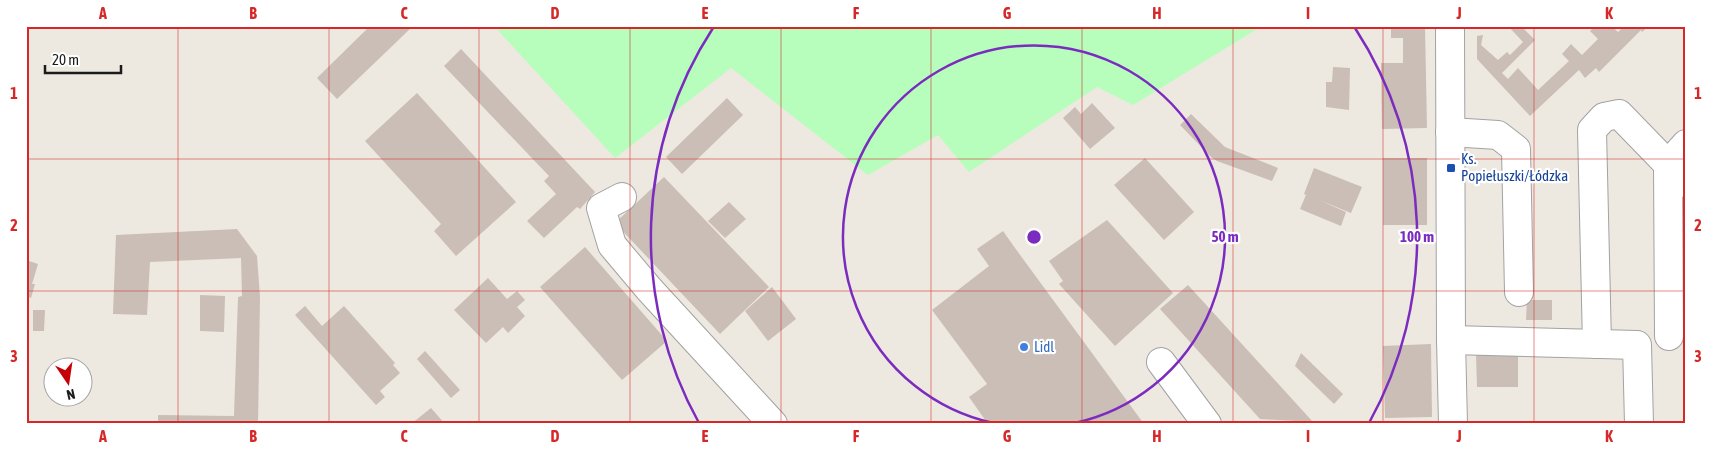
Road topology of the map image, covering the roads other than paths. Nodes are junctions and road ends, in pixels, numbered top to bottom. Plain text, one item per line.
1 (1450, 26) edge
2 (1450, 132) junction
3 (1680, 164) edge
4 (622, 197) dead end
5 (1519, 292) dead end
6 (1677, 334) edge
7 (1451, 340) junction
8 (1597, 344) junction
9 (1637, 345) junction
10 (1161, 362) dead end
11 (773, 424) edge
12 (1207, 424) edge
13 (1453, 424) edge
14 (1639, 424) edge

1 - 2 street
2 - 5 street
2 - 7 street
3 - 6 street
3 - 8 street
4 - 11 street
6 - 9 street
7 - 8 street
7 - 13 street
8 - 9 street
9 - 14 street
10 - 12 street

